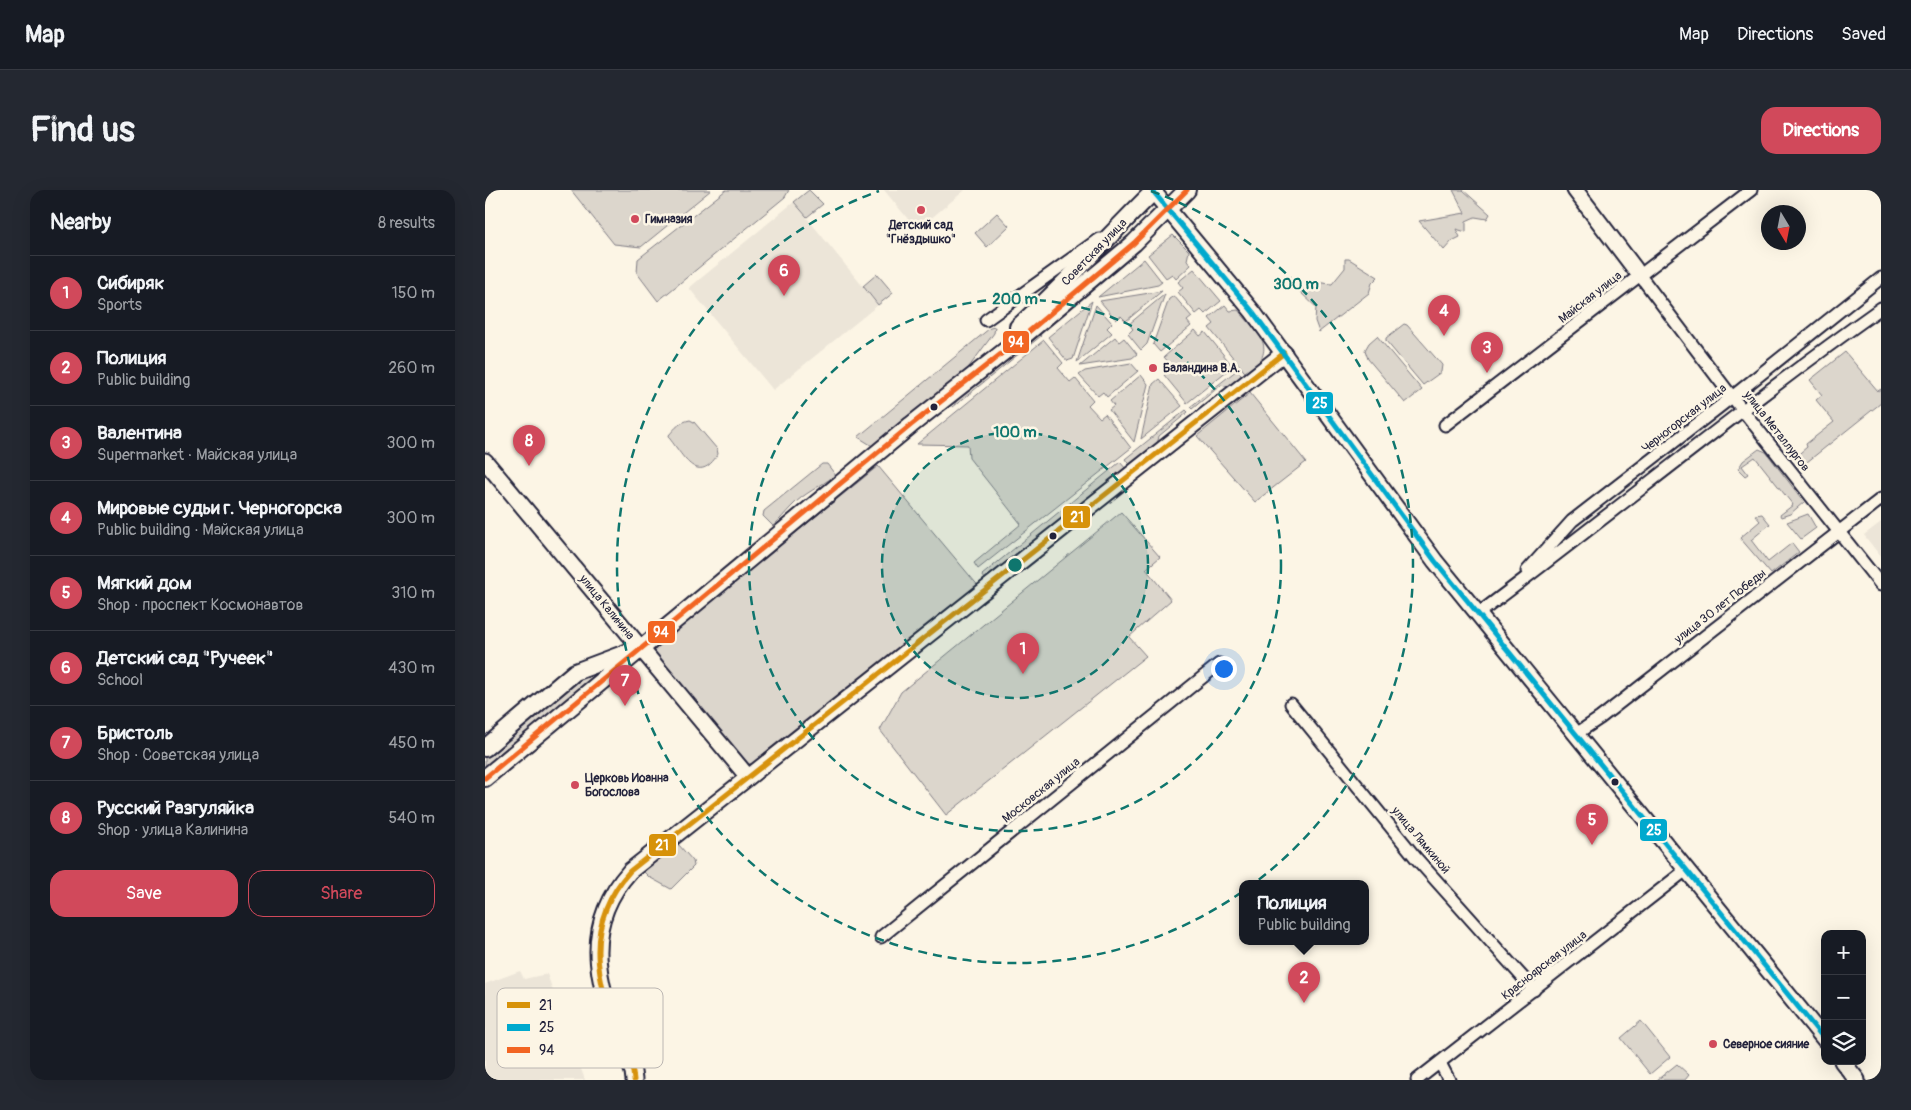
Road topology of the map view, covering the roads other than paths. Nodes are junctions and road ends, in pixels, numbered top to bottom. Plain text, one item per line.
1 (1154, 190) edge
2 (1187, 190) edge
3 (1575, 190) edge
4 (1751, 190) edge
5 (1168, 209) junction
6 (1119, 225) junction
7 (1638, 272) junction
8 (1881, 278) edge
9 (1881, 308) edge
10 (986, 320) dead end
11 (1284, 353) junction
12 (947, 397) junction
13 (1733, 397) junction
14 (1743, 410) junction
15 (1445, 425) dead end
16 (485, 461) edge
17 (1881, 499) edge
18 (1839, 532) junction
19 (1881, 585) edge
20 (1512, 588) junction
21 (1478, 614) junction
22 (640, 648) junction
23 (1219, 664) dead end
24 (1291, 704) dead end
25 (1576, 734) junction
26 (485, 748) edge
27 (748, 777) junction
28 (485, 778) edge
29 (1686, 870) junction
30 (881, 938) dead end
31 (602, 988) edge
32 (1534, 990) junction
33 (1821, 1035) edge
34 (1440, 1063) junction
35 (1845, 1065) edge
36 (1417, 1080) edge
37 (1449, 1080) edge
38 (1857, 1080) edge

1 - 5 main road
1 - 6 main road, Советская улица
2 - 5 main road, Советская улица
3 - 7 main road
4 - 7 street, Майская улица
5 - 11 main road
5 - 12 main road, Советская улица
6 - 10 street
6 - 12 main road, Советская улица
7 - 13 street, улица Металлургов
7 - 15 street, Майская улица
8 - 13 street, Черногорская улица
9 - 14 street, Черногорская улица
11 - 21 main road
11 - 27 main road
12 - 22 main road, Советская улица
13 - 14 street, улица Металлургов
13 - 20 street, Черногорская улица
14 - 18 street, улица Металлургов
14 - 20 street, Черногорская улица
16 - 22 main road, улица Калинина
17 - 18 street, улица 30 лет Победы
18 - 19 street, улица Металлургов
18 - 25 street, улица 30 лет Победы
20 - 21 street, Черногорская улица
21 - 25 main road
22 - 26 main road, Советская улица
22 - 27 main road, улица Калинина
22 - 28 main road, Советская улица
23 - 30 street, Московская улица
24 - 32 street, улица Лямкиной
25 - 29 main road
27 - 31 main road
29 - 32 street, Красноярская улица
29 - 33 main road
32 - 34 street, Красноярская улица
34 - 36 street, Красноярская улица
34 - 37 street
35 - 38 main road

